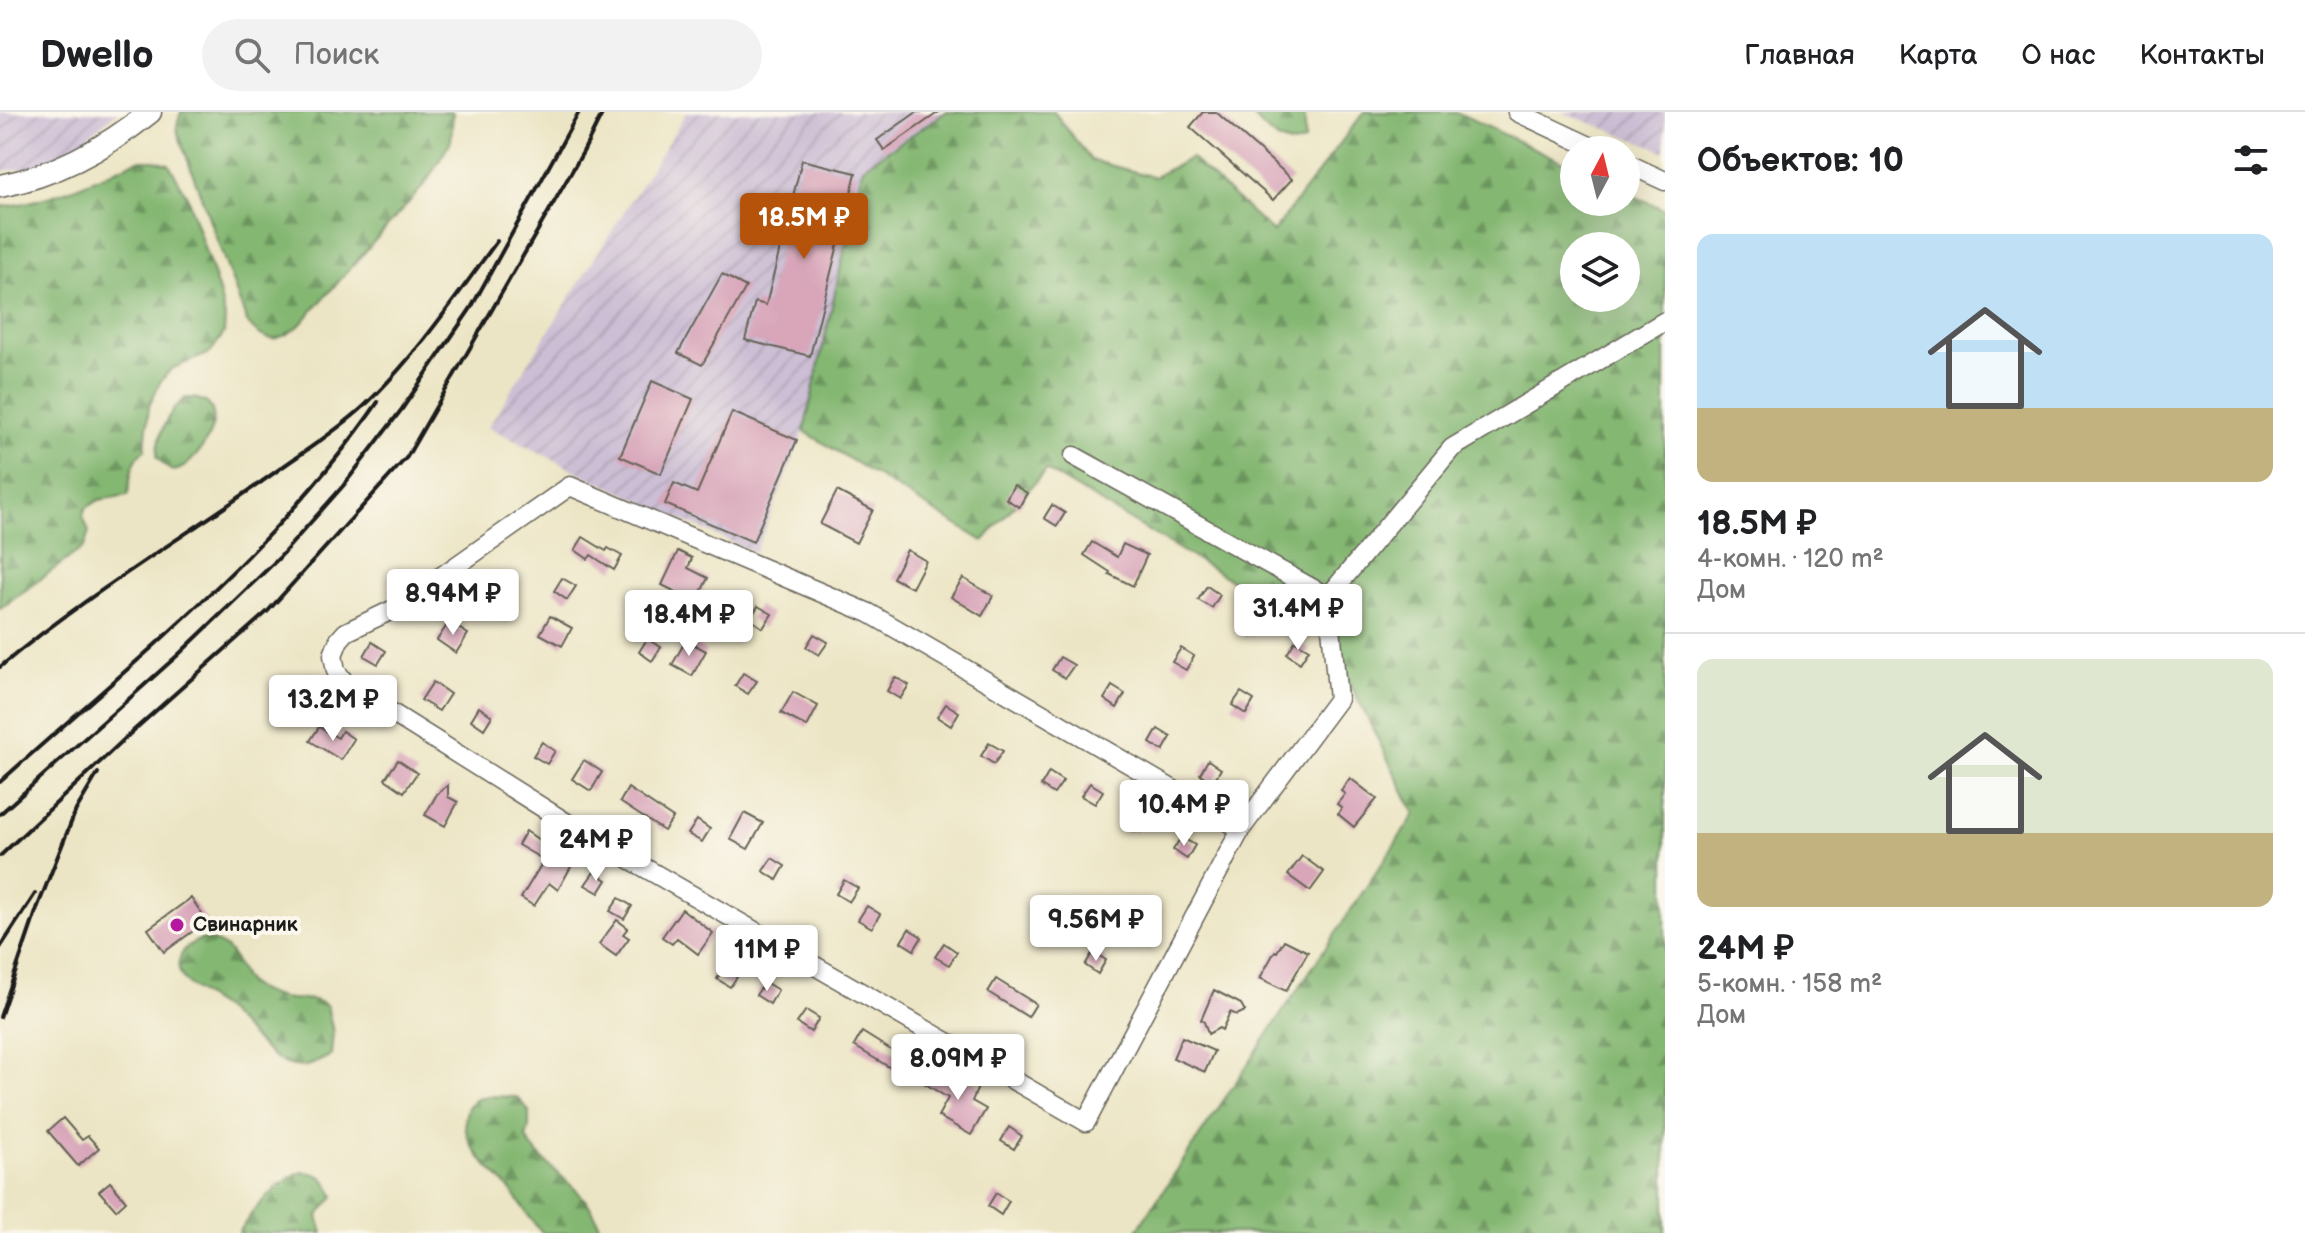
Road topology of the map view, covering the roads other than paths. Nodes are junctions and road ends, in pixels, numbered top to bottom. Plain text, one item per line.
1 (150, 112) edge
2 (1517, 112) edge
3 (1568, 136) edge
4 (1640, 169) edge
5 (1665, 181) edge
6 (0, 186) edge
7 (1665, 321) edge
8 (1074, 456) dead end
9 (1328, 597) junction
10 (1241, 829) junction

1 - 6 street
2 - 3 street
4 - 5 street
7 - 9 street
8 - 9 street
9 - 10 street
10 - 10 street

